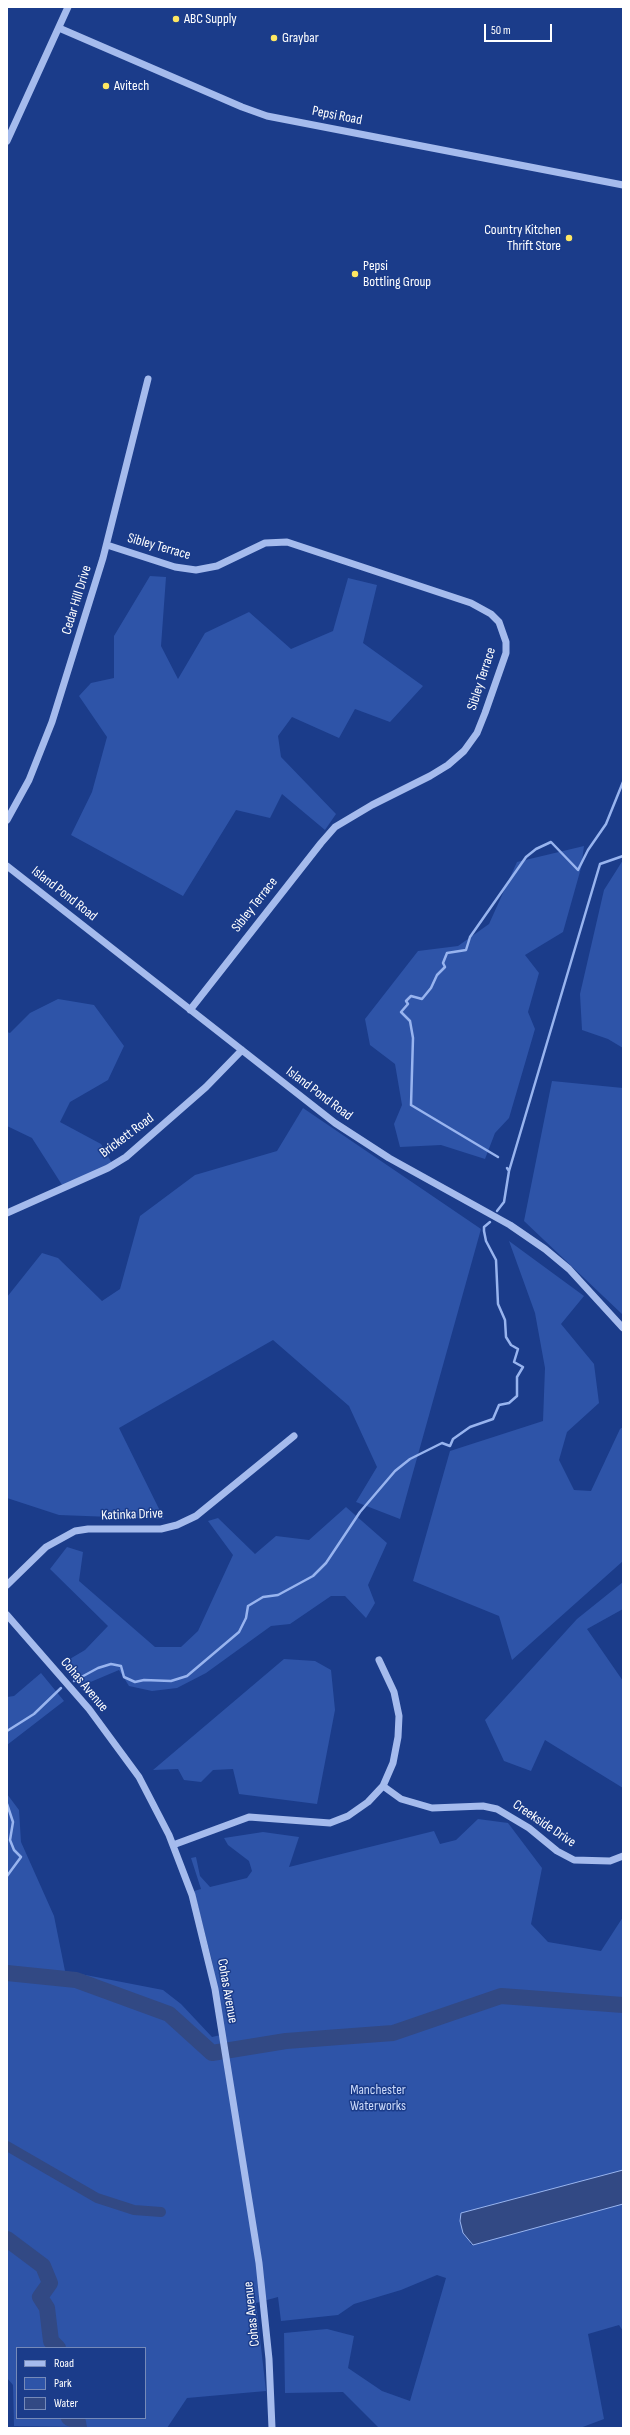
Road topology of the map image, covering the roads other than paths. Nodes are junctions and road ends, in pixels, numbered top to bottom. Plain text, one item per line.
1 (68, 7) edge
2 (59, 28) junction
3 (7, 141) edge
4 (623, 185) edge
5 (148, 379) dead end
6 (107, 545) junction
7 (7, 820) edge
8 (7, 866) edge
9 (190, 1010) junction
10 (242, 1050) junction
11 (7, 1213) edge
12 (623, 1328) edge
13 (294, 1436) dead end
14 (7, 1585) edge
15 (7, 1615) edge
16 (379, 1660) dead end
17 (383, 1786) junction
18 (173, 1844) junction
19 (623, 1856) edge
20 (272, 2428) edge

1 - 2 street
2 - 3 street
2 - 4 street, Pepsi Road
5 - 6 street, Cedar Hill Drive
6 - 7 street, Cedar Hill Drive
6 - 9 street, Sibley Terrace
8 - 9 street, Island Pond Road
9 - 10 street, Island Pond Road
10 - 11 street, Brickett Road
10 - 12 street, Island Pond Road
13 - 14 street, Katinka Drive
15 - 18 street, Cohas Avenue
16 - 17 street
17 - 18 street
17 - 19 street, Creekside Drive
18 - 20 street, Cohas Avenue

